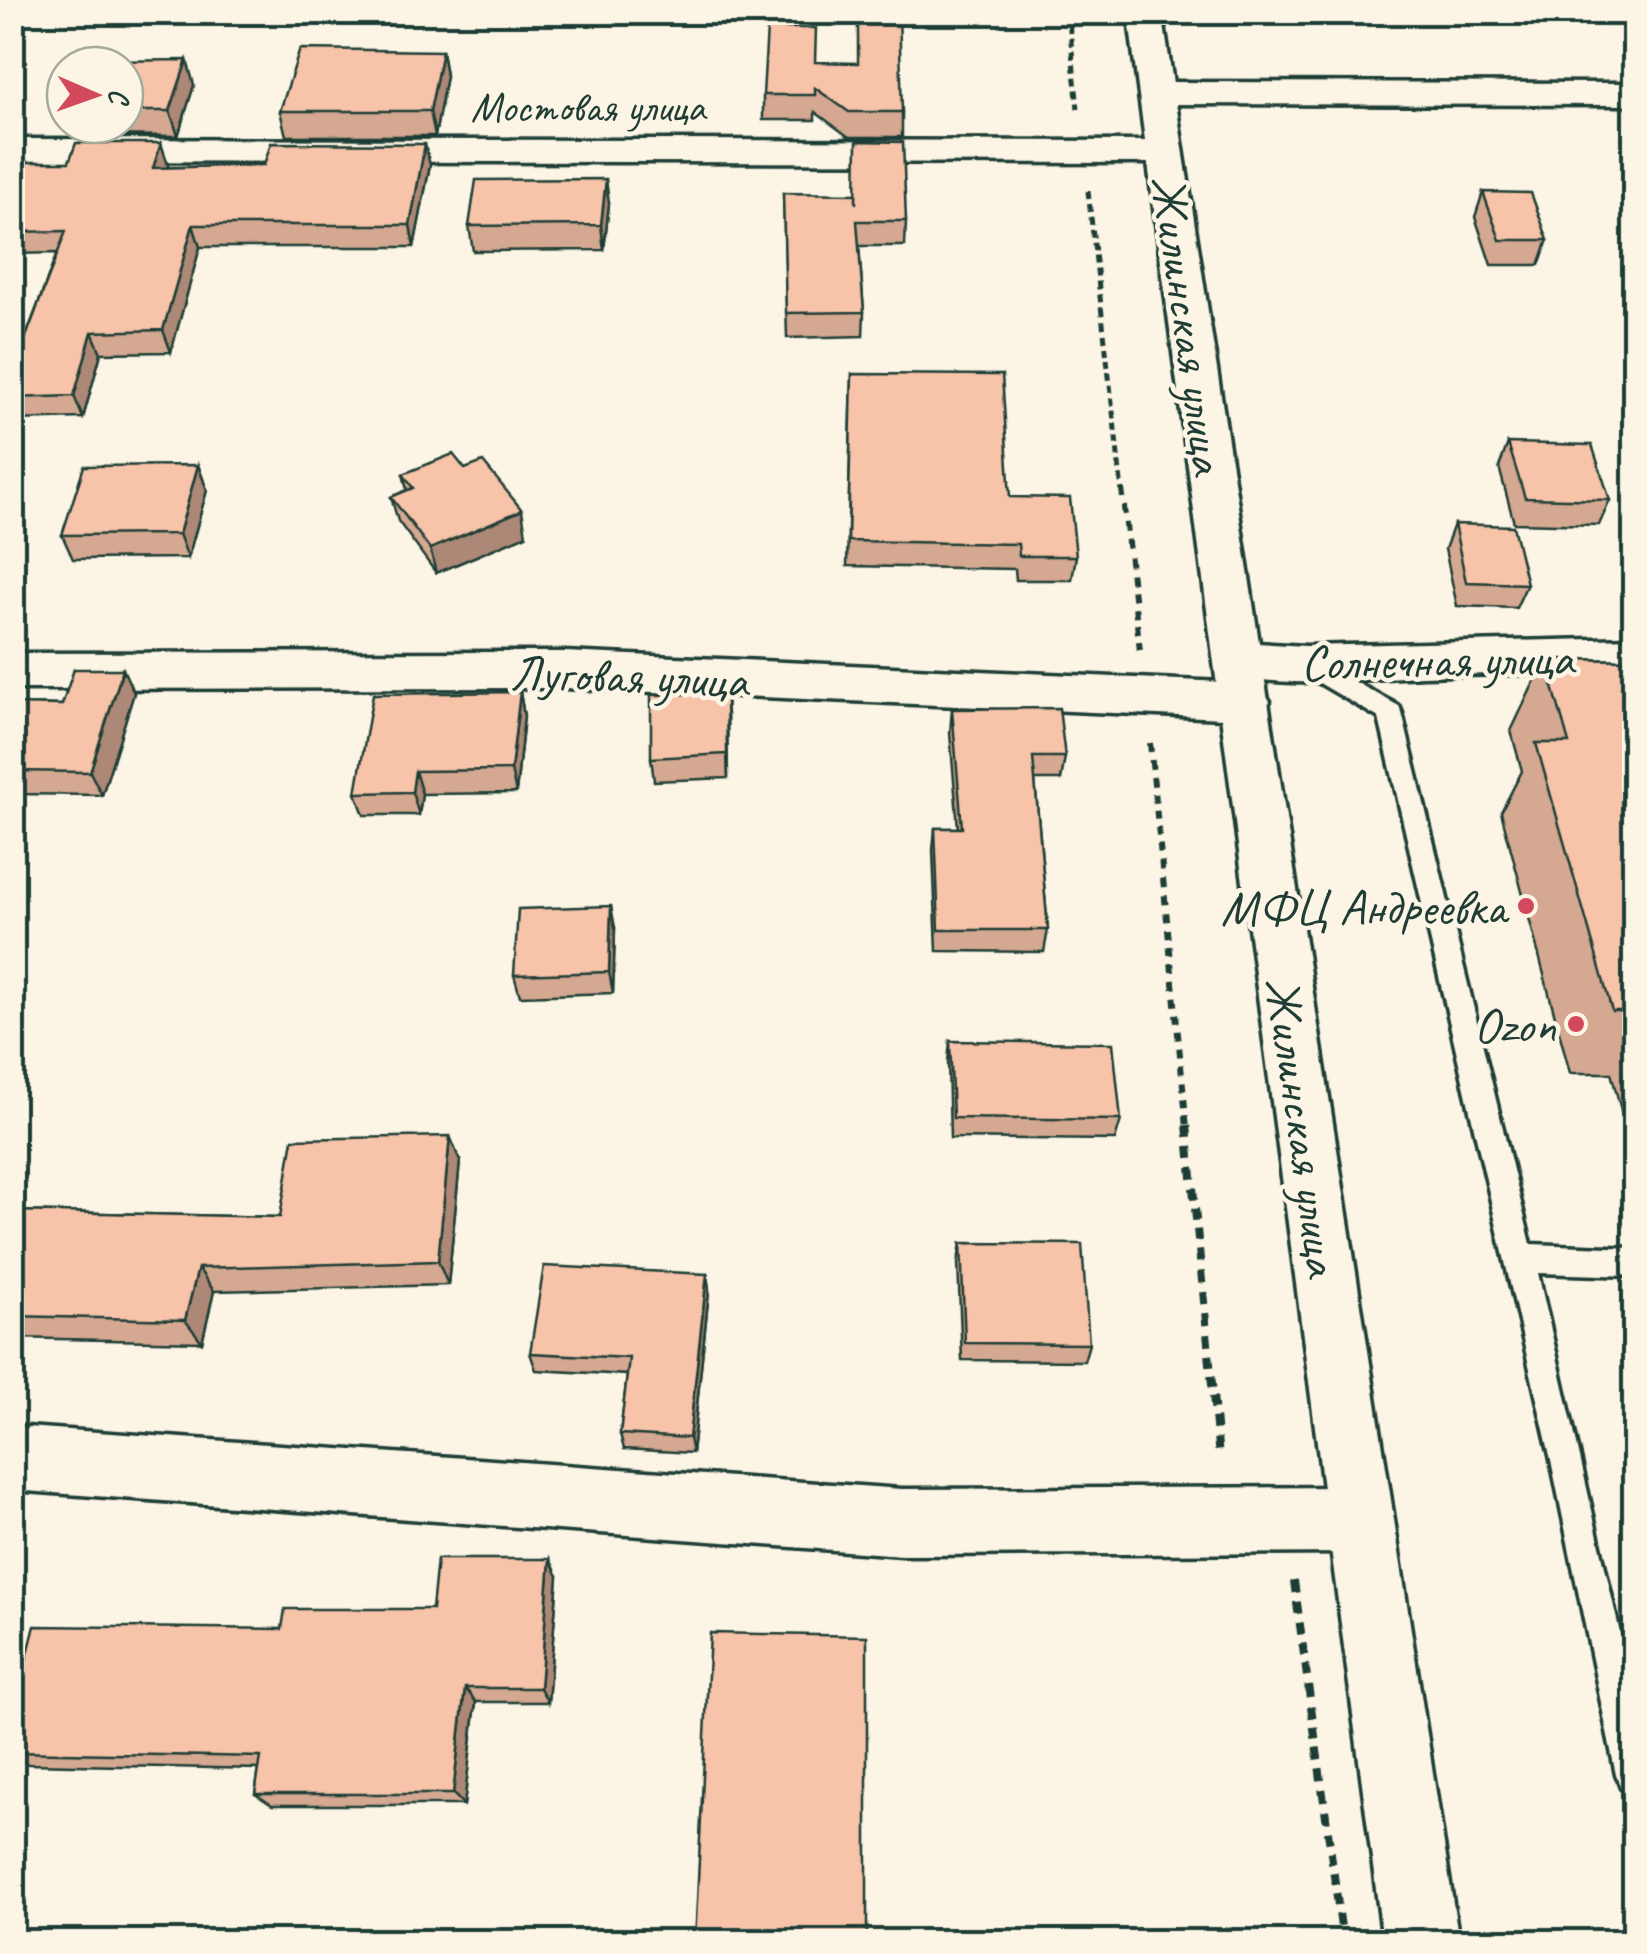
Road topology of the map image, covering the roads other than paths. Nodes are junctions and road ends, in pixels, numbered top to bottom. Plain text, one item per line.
1 (1145, 12) edge
2 (1158, 93) junction
3 (1634, 94) edge
4 (12, 150) edge
5 (1164, 152) junction
6 (1634, 656) edge
7 (1306, 664) junction
8 (12, 671) edge
9 (1242, 680) junction
10 (1520, 1258) junction
11 (1634, 1262) edge
12 (12, 1458) edge
13 (1360, 1520) junction
14 (1634, 1775) edge
15 (1422, 1942) edge

1 - 2 street, Жилинская улица
2 - 3 street
2 - 5 street, Жилинская улица
4 - 5 street, Мостовая улица
5 - 9 street, Жилинская улица
6 - 7 street, Солнечная улица
7 - 9 street, Солнечная улица
7 - 10 lane
8 - 9 street, Луговая улица
9 - 13 street, Жилинская улица
10 - 11 lane
10 - 14 lane
12 - 13 street
13 - 15 street, Жилинская улица

